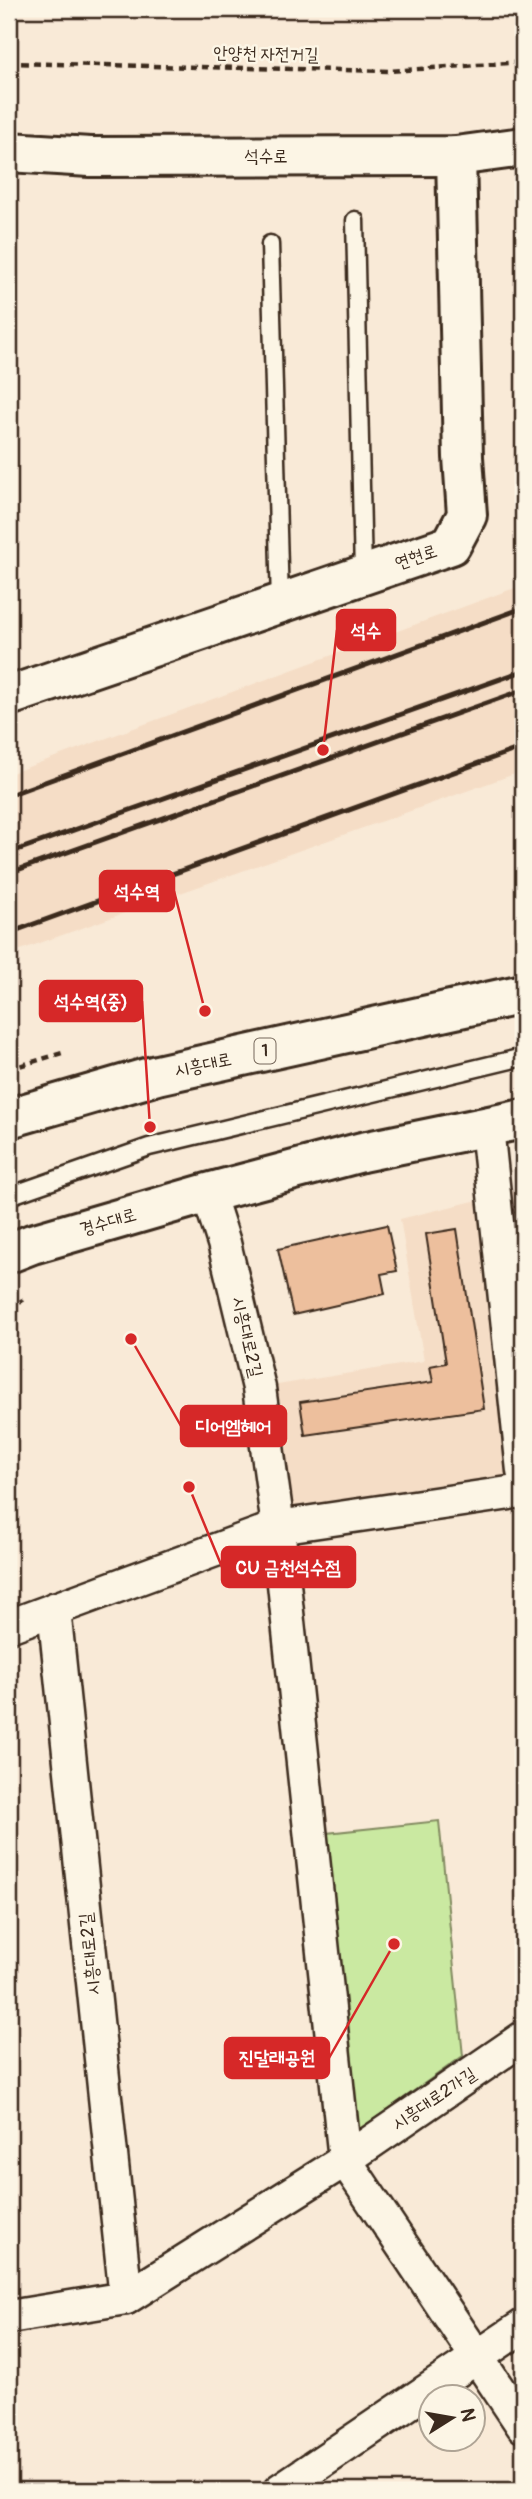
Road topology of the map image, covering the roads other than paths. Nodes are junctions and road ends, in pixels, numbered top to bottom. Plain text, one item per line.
1 (523, 147) edge
2 (9, 152) edge
3 (456, 156) junction
4 (355, 220) dead end
5 (270, 244) dead end
6 (363, 575) junction
7 (280, 603) junction
8 (9, 696) edge
9 (523, 993) edge
10 (523, 1057) edge
11 (9, 1118) edge
12 (523, 1119) edge
13 (486, 1127) junction
14 (208, 1193) junction
15 (9, 1196) edge
16 (9, 1254) edge
17 (516, 1332) edge
18 (523, 1471) edge
19 (523, 1491) edge
20 (278, 1527) junction
21 (54, 1609) junction
22 (9, 1626) edge
23 (523, 2038) edge
24 (345, 2161) junction
25 (126, 2298) junction
26 (9, 2317) edge
27 (523, 2326) edge
28 (477, 2358) junction
29 (523, 2426) edge
30 (280, 2490) edge

1 - 3 street, 석수로
2 - 3 street, 석수로
3 - 6 street, 연현로
4 - 6 lane
5 - 7 lane
6 - 7 street, 연현로
7 - 8 street, 연현로
9 - 11 street, 시흥대로 / 1
10 - 15 lane
12 - 13 street
13 - 14 street
13 - 17 street
14 - 16 street, 경수대로
14 - 20 street, 시흥대로2길
17 - 18 street
19 - 20 street
20 - 21 street
20 - 24 street, 시흥대로2길
21 - 22 street
21 - 25 street, 시흥대로2길
23 - 24 street, 시흥대로2가길
24 - 25 street
24 - 28 street, 시흥대로2길
25 - 26 street
27 - 28 street
28 - 29 street, 시흥대로2길
28 - 30 street

